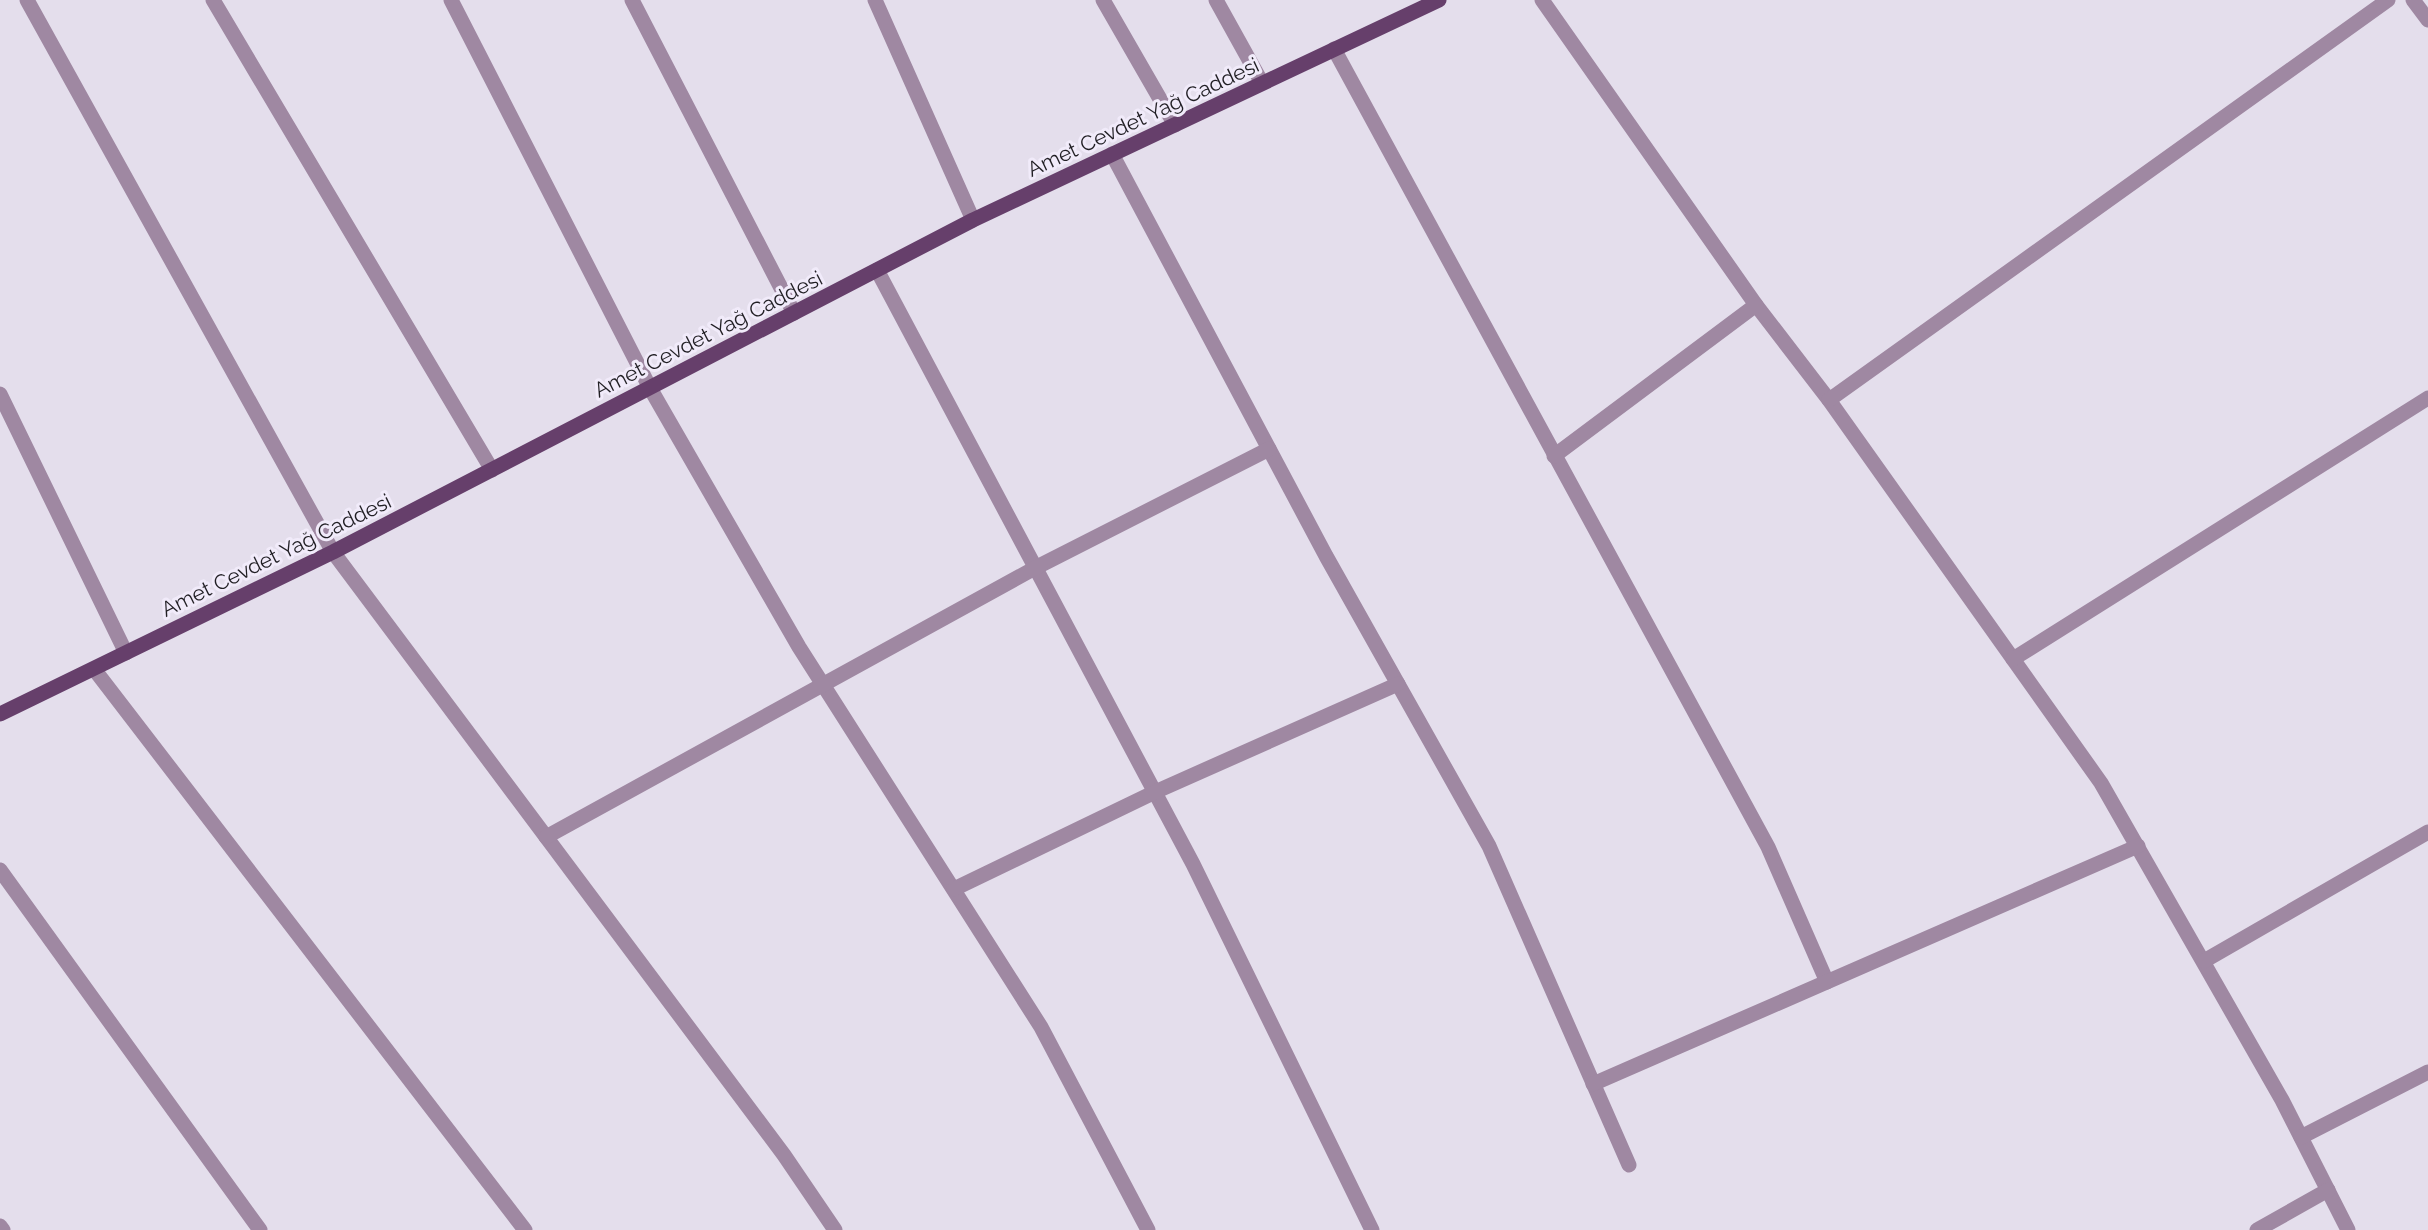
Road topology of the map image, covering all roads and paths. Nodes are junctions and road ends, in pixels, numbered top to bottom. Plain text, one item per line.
1 (27, 0) edge
2 (213, 0) edge
3 (451, 0) edge
4 (632, 0) edge
5 (875, 0) edge
6 (1103, 0) edge
7 (1216, 0) edge
8 (1542, 0) edge
9 (2388, 0) edge
10 (2413, 0) edge
11 (1431, 2) edge
12 (2428, 20) edge
13 (1334, 50) junction
14 (1263, 83) junction
15 (1175, 125) junction
16 (1112, 154) junction
17 (974, 220) junction
18 (877, 270) junction
19 (1756, 306) junction
20 (794, 314) junction
21 (650, 388) junction
22 (0, 394) edge
23 (2428, 398) edge
24 (1829, 400) junction
25 (1269, 449) junction
26 (1554, 456) junction
27 (492, 470) junction
28 (333, 552) junction
29 (1035, 568) junction
30 (126, 653) junction
31 (2013, 659) junction
32 (94, 669) junction
33 (823, 684) junction
34 (1398, 684) junction
35 (0, 714) edge
36 (1155, 792) junction
37 (2428, 832) edge
38 (546, 837) junction
39 (2138, 846) junction
40 (0, 870) edge
41 (954, 889) junction
42 (2204, 962) junction
43 (1827, 982) junction
44 (2428, 1072) edge
45 (1593, 1084) junction
46 (2301, 1137) junction
47 (1629, 1165) dead end
48 (2328, 1190) junction
49 (0, 1226) edge
50 (3, 1230) edge
51 (260, 1230) edge
52 (525, 1230) edge
53 (835, 1230) edge
54 (1148, 1230) edge
55 (1371, 1230) edge
56 (2257, 1230) edge
57 (2348, 1230) edge

1 - 28 street
2 - 27 street
3 - 21 street
4 - 20 street
5 - 17 street
6 - 15 street
7 - 14 street
8 - 19 street
9 - 24 street
10 - 12 street
11 - 13 main road, Amet Cevdet Yağ Caddesi
13 - 14 main road, Amet Cevdet Yağ Caddesi
13 - 26 street
14 - 15 main road, Amet Cevdet Yağ Caddesi
15 - 16 main road, Amet Cevdet Yağ Caddesi
16 - 17 main road, Amet Cevdet Yağ Caddesi
16 - 25 street
17 - 18 main road, Amet Cevdet Yağ Caddesi
18 - 20 main road, Amet Cevdet Yağ Caddesi
18 - 29 street
19 - 24 street
19 - 26 street
20 - 21 main road, Amet Cevdet Yağ Caddesi
21 - 27 main road, Amet Cevdet Yağ Caddesi
21 - 33 street
22 - 30 street
23 - 31 street
24 - 31 street
25 - 29 street
25 - 34 street
26 - 43 street
27 - 28 main road, Amet Cevdet Yağ Caddesi
28 - 30 main road, Amet Cevdet Yağ Caddesi
28 - 38 street
29 - 33 street
29 - 36 street
30 - 32 main road, Amet Cevdet Yağ Caddesi
31 - 39 street
32 - 35 main road, Amet Cevdet Yağ Caddesi
32 - 52 street
33 - 38 street
33 - 41 street
34 - 36 street
34 - 45 street
36 - 41 street
36 - 55 street
37 - 42 street
38 - 53 street
39 - 42 street
39 - 43 street
40 - 51 street
41 - 54 street
42 - 46 street
43 - 45 street
44 - 46 street
45 - 47 street
46 - 48 street
48 - 56 street
48 - 57 street
49 - 50 street

